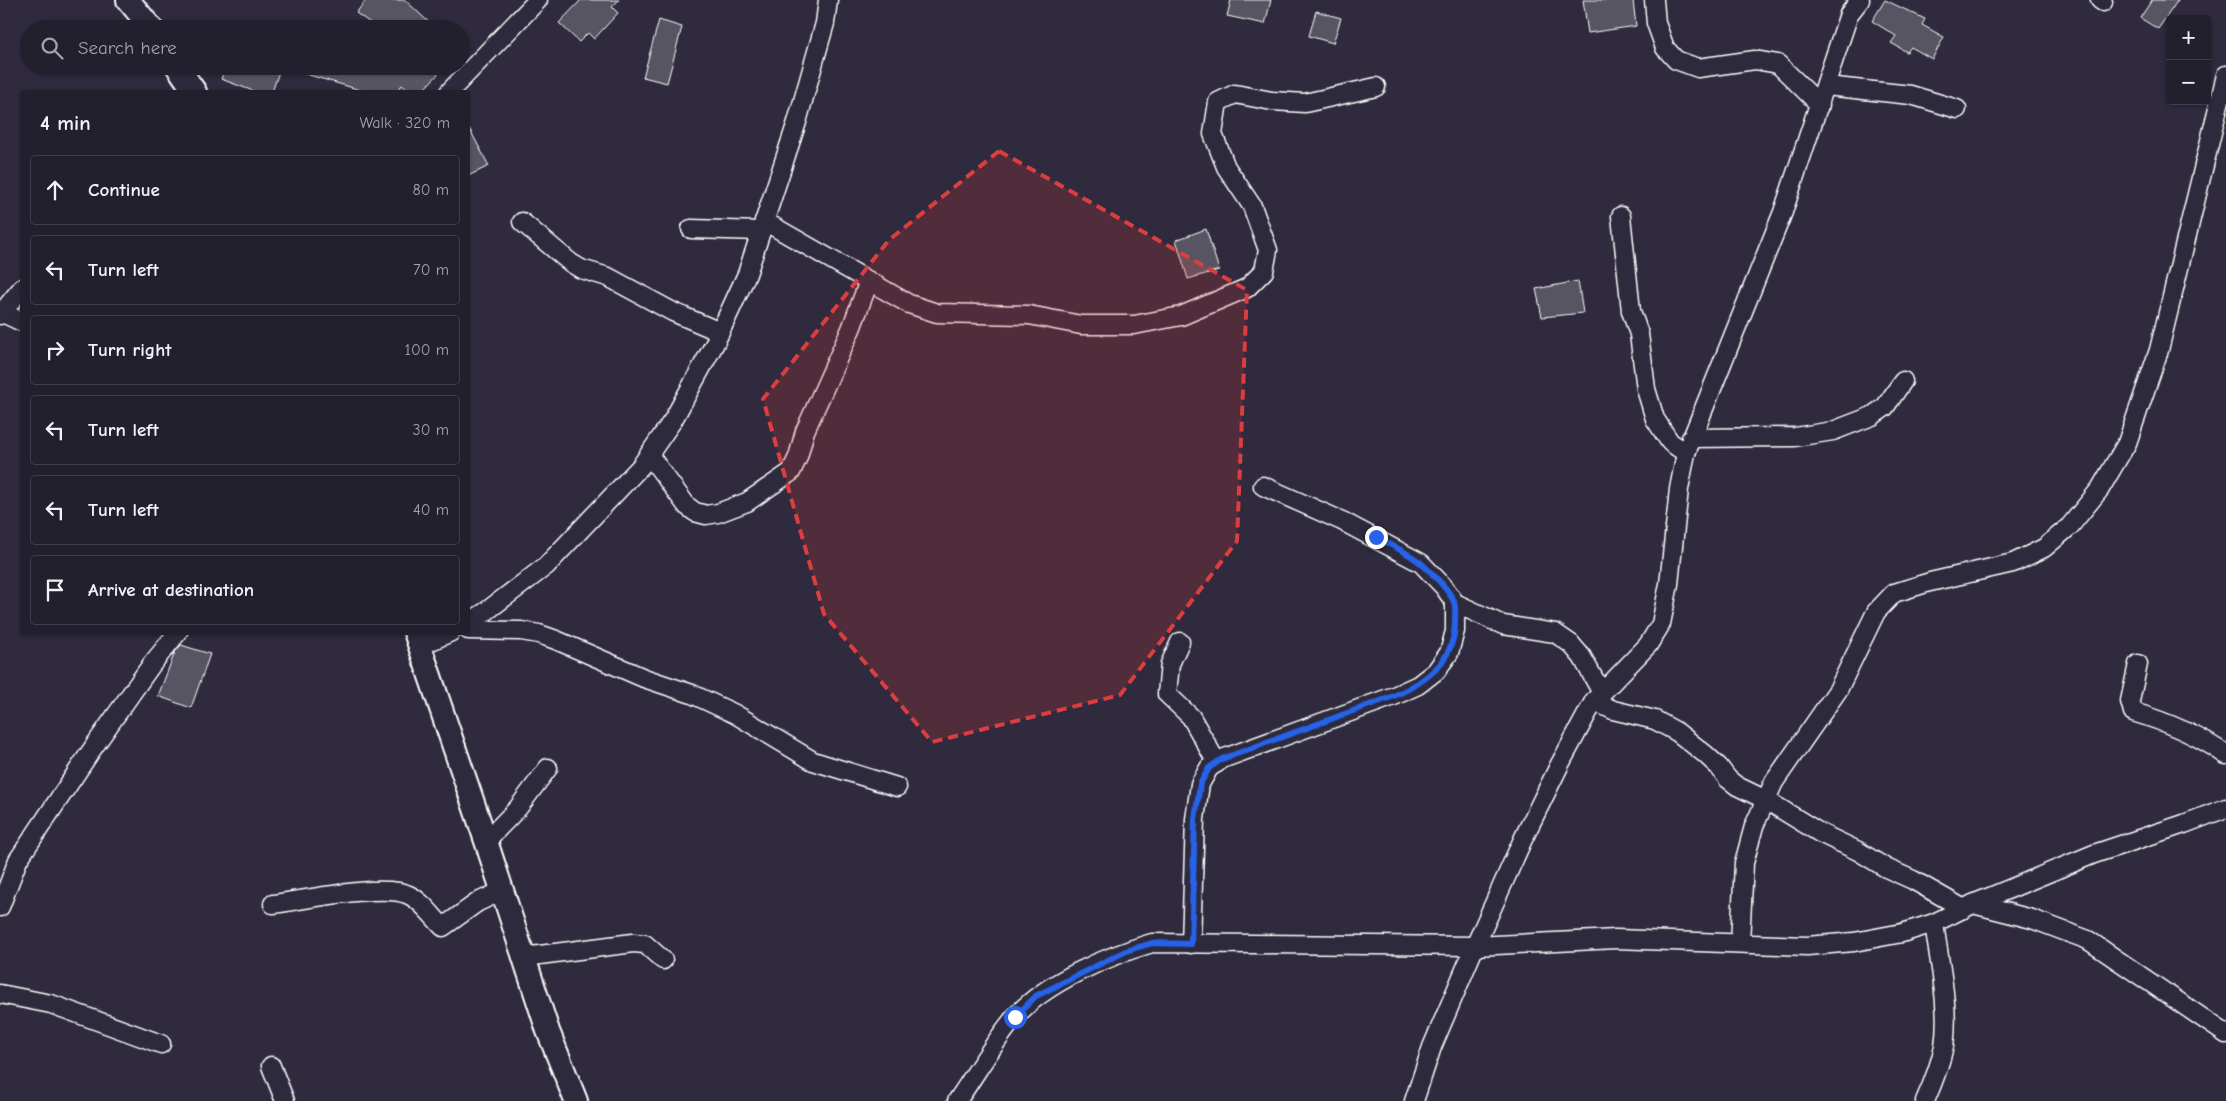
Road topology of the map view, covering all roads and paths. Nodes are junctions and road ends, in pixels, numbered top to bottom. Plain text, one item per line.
1 (128, 0) edge
2 (538, 0) edge
3 (828, 0) edge
4 (1654, 0) edge
5 (1860, 0) edge
6 (145, 20) edge
7 (470, 70) edge
8 (184, 75) edge
9 (465, 75) edge
10 (2226, 76) edge
11 (1826, 86) junction
12 (1376, 87) dead end
13 (194, 90) edge
14 (450, 90) edge
15 (1820, 105) junction
16 (1957, 109) dead end
17 (1621, 216) dead end
18 (522, 222) dead end
19 (762, 226) junction
20 (691, 229) dead end
21 (869, 281) junction
22 (20, 291) edge
23 (2, 314) edge
24 (20, 321) edge
25 (720, 332) junction
26 (1902, 381) dead end
27 (1689, 446) junction
28 (649, 455) junction
29 (1263, 486) dead end
30 (1455, 602) junction
31 (470, 622) edge
32 (470, 630) edge
33 (176, 635) edge
34 (437, 635) edge
35 (418, 639) edge
36 (1180, 642) dead end
37 (2138, 664) dead end
38 (1598, 697) junction
39 (2226, 755) edge
40 (1217, 763) junction
41 (548, 768) dead end
42 (897, 787) dead end
43 (1766, 800) junction
44 (2226, 808) edge
45 (486, 841) junction
46 (502, 890) junction
47 (273, 904) dead end
48 (1968, 906) junction
49 (0, 907) edge
50 (1934, 923) junction
51 (1740, 943) junction
52 (1191, 944) junction
53 (1475, 946) junction
54 (524, 957) junction
55 (663, 960) dead end
56 (0, 994) edge
57 (2226, 1034) edge
58 (161, 1044) dead end
59 (271, 1066) dead end
60 (286, 1101) edge
61 (576, 1101) edge
62 (957, 1101) edge
63 (1414, 1101) edge
64 (1925, 1101) edge

1 - 6 main road
2 - 7 street
3 - 19 street
4 - 15 street
5 - 11 street
8 - 13 main road
9 - 14 street
10 - 43 street
11 - 15 street
11 - 16 street
12 - 21 street
15 - 27 street
17 - 27 street
18 - 25 street
19 - 20 street
19 - 21 street
19 - 25 street
21 - 28 street
22 - 23 street
23 - 24 street
25 - 28 street
26 - 27 street
27 - 38 street
28 - 31 street
29 - 30 street
30 - 38 street
30 - 40 street
32 - 42 street
33 - 49 street
34 - 35 street
35 - 45 main road
36 - 40 street
37 - 39 street
38 - 43 street
38 - 53 street
40 - 52 street
41 - 45 street
43 - 48 street
43 - 51 street
44 - 48 street
45 - 46 main road
46 - 47 street
46 - 54 main road
48 - 50 street
48 - 57 street
50 - 51 street
50 - 64 street
51 - 53 street
52 - 53 street
52 - 62 street
53 - 63 street
54 - 55 street
54 - 61 main road
56 - 58 street
59 - 60 street

